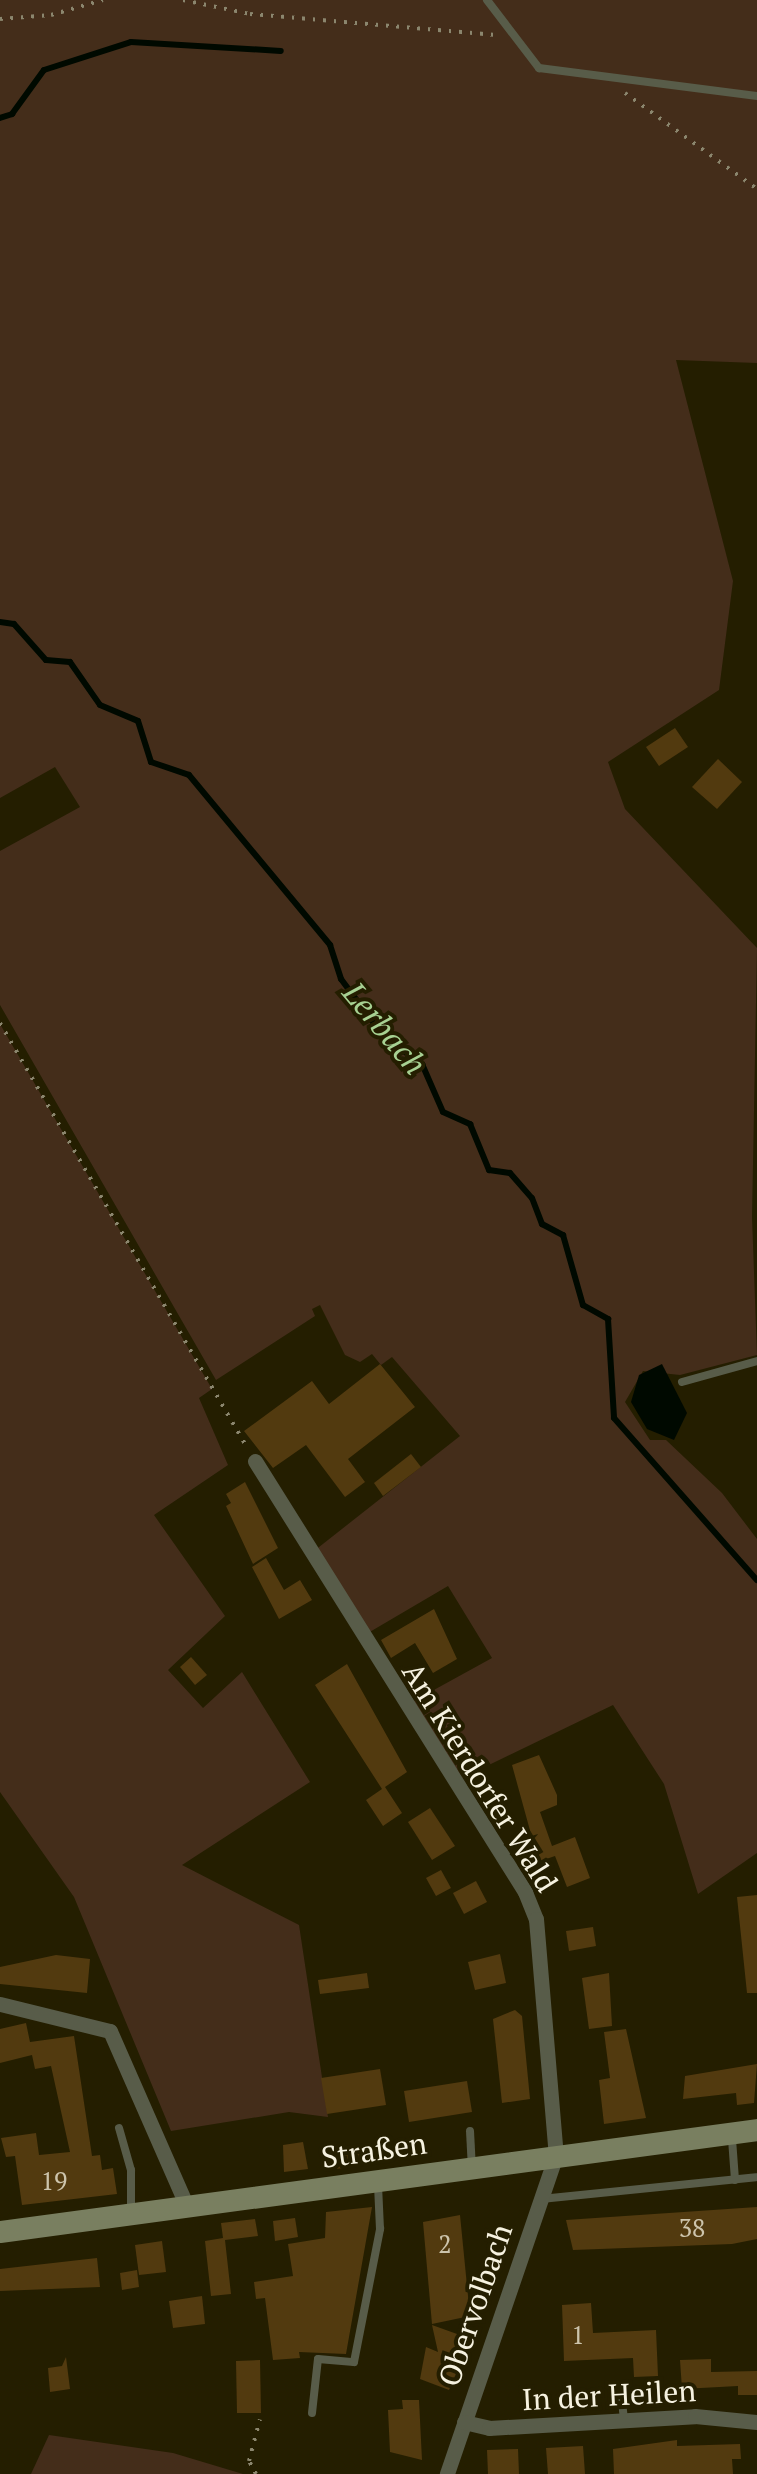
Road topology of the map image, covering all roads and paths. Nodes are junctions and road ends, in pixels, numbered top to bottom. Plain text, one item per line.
1 (103, 0) edge
2 (183, 0) edge
3 (487, 0) edge
4 (0, 18) edge
5 (510, 36) junction
6 (620, 90) dead end
7 (757, 96) edge
8 (757, 189) edge
9 (0, 1022) edge
10 (757, 1362) edge
11 (682, 1382) dead end
12 (255, 1461) joint
13 (0, 2004) edge
14 (119, 2128) dead end
15 (757, 2130) edge
16 (470, 2131) dead end
17 (732, 2133) junction
18 (556, 2155) junction
19 (472, 2166) junction
20 (756, 2178) edge
21 (378, 2180) junction
22 (735, 2180) junction
23 (540, 2200) junction
24 (187, 2206) junction
25 (131, 2214) junction
26 (0, 2232) edge
27 (622, 2401) dead end
28 (312, 2413) dead end
29 (260, 2419) dead end
30 (464, 2422) junction
31 (757, 2422) edge
32 (624, 2423) junction
33 (256, 2474) edge
34 (447, 2474) edge

1 - 4 path
2 - 5 path
3 - 5 lane
5 - 7 lane
6 - 8 path
9 - 12 path
10 - 11 lane
12 - 18 street, Am Kierdorfer Wald
13 - 24 street
14 - 25 lane
15 - 17 main road, Straßen
16 - 19 lane
17 - 18 main road, Straßen
17 - 22 lane
18 - 19 main road, Straßen
18 - 23 street, Obervolbach
19 - 21 main road, Straßen
20 - 22 lane
21 - 24 main road, Straßen
21 - 28 lane
22 - 23 lane
23 - 30 street, Obervolbach
24 - 25 main road, Straßen
25 - 26 main road, Straßen
27 - 32 lane
29 - 33 path
30 - 32 street, In der Heilen
30 - 34 street, Obervolbach
31 - 32 street, In der Heilen

